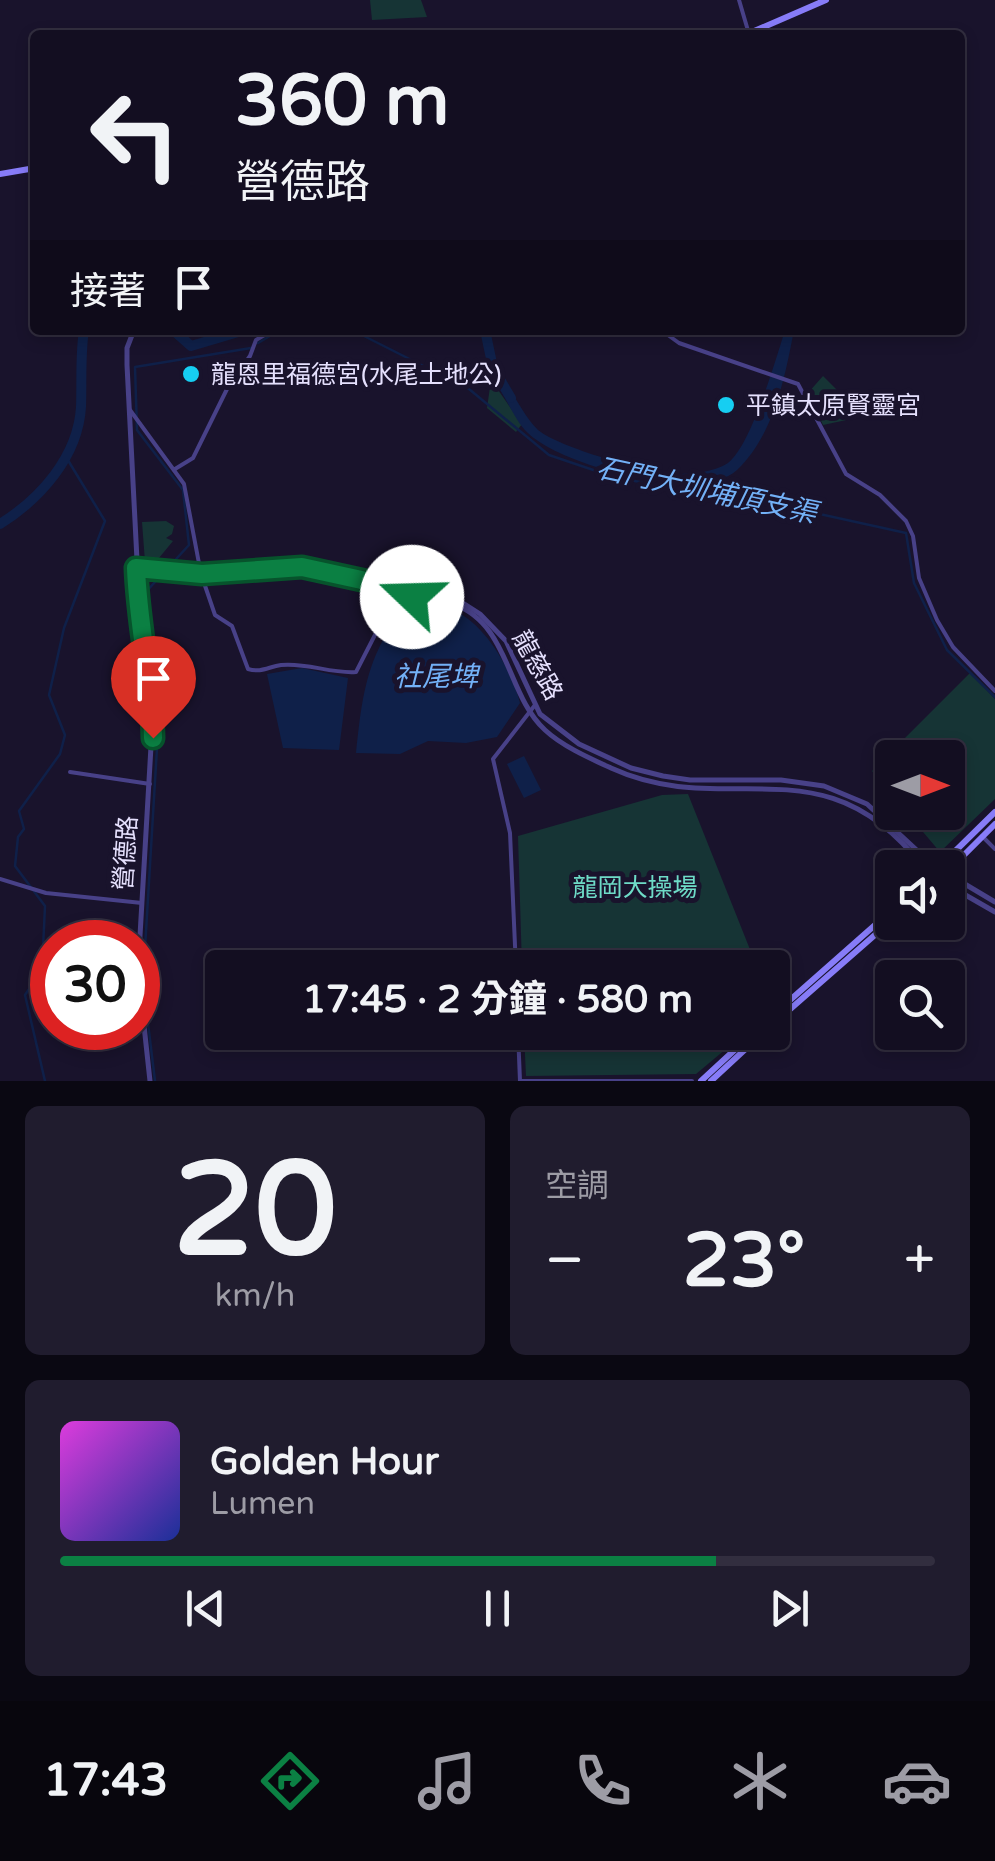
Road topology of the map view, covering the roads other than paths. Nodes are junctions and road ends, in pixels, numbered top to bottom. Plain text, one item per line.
1 (739, 0) edge
2 (826, 0) edge
3 (746, 30) edge
4 (756, 30) edge
5 (30, 169) edge
6 (0, 174) edge
7 (132, 335) edge
8 (265, 335) edge
9 (669, 335) edge
10 (129, 409) junction
11 (174, 469) junction
12 (136, 568) junction
13 (136, 576) junction
14 (203, 577) junction
15 (412, 594) junction
16 (995, 691) edge
17 (532, 708) junction
18 (578, 747) junction
19 (70, 772) dead end
20 (150, 784) junction
21 (995, 812) edge
22 (995, 824) edge
23 (982, 836) junction
24 (995, 849) edge
25 (906, 850) edge
26 (917, 850) edge
27 (956, 850) edge
28 (965, 854) edge
29 (0, 879) edge
30 (965, 883) edge
31 (965, 895) edge
32 (995, 902) edge
33 (142, 903) junction
34 (995, 912) edge
35 (875, 925) edge
36 (875, 935) edge
37 (515, 950) edge
38 (790, 1000) edge
39 (790, 1009) edge
40 (519, 1050) edge
41 (735, 1050) edge
42 (745, 1050) edge
43 (150, 1081) edge
44 (692, 1081) edge
45 (701, 1081) edge
46 (711, 1081) edge

1 - 3 street
2 - 4 main road
5 - 6 main road
7 - 10 street, 營德路
8 - 11 street
9 - 16 street
10 - 11 street
10 - 12 street, 營德路
11 - 14 street
12 - 13 street, 營德路
12 - 14 street, 龍慈路
13 - 14 street, 龍慈路
13 - 20 street, 營德路
14 - 15 street, 龍慈路
14 - 15 street
15 - 17 street, 龍慈路
17 - 18 street, 龍慈路
17 - 37 street
18 - 25 street, 龍慈路
18 - 26 street, 龍慈路
19 - 20 street
20 - 33 street, 營德路
21 - 27 main road
22 - 23 main road
23 - 24 street
23 - 28 main road
29 - 33 street
30 - 32 street
31 - 34 street
33 - 43 street, 營德路
35 - 38 main road
36 - 39 main road
40 - 44 street
41 - 45 main road
42 - 46 main road

